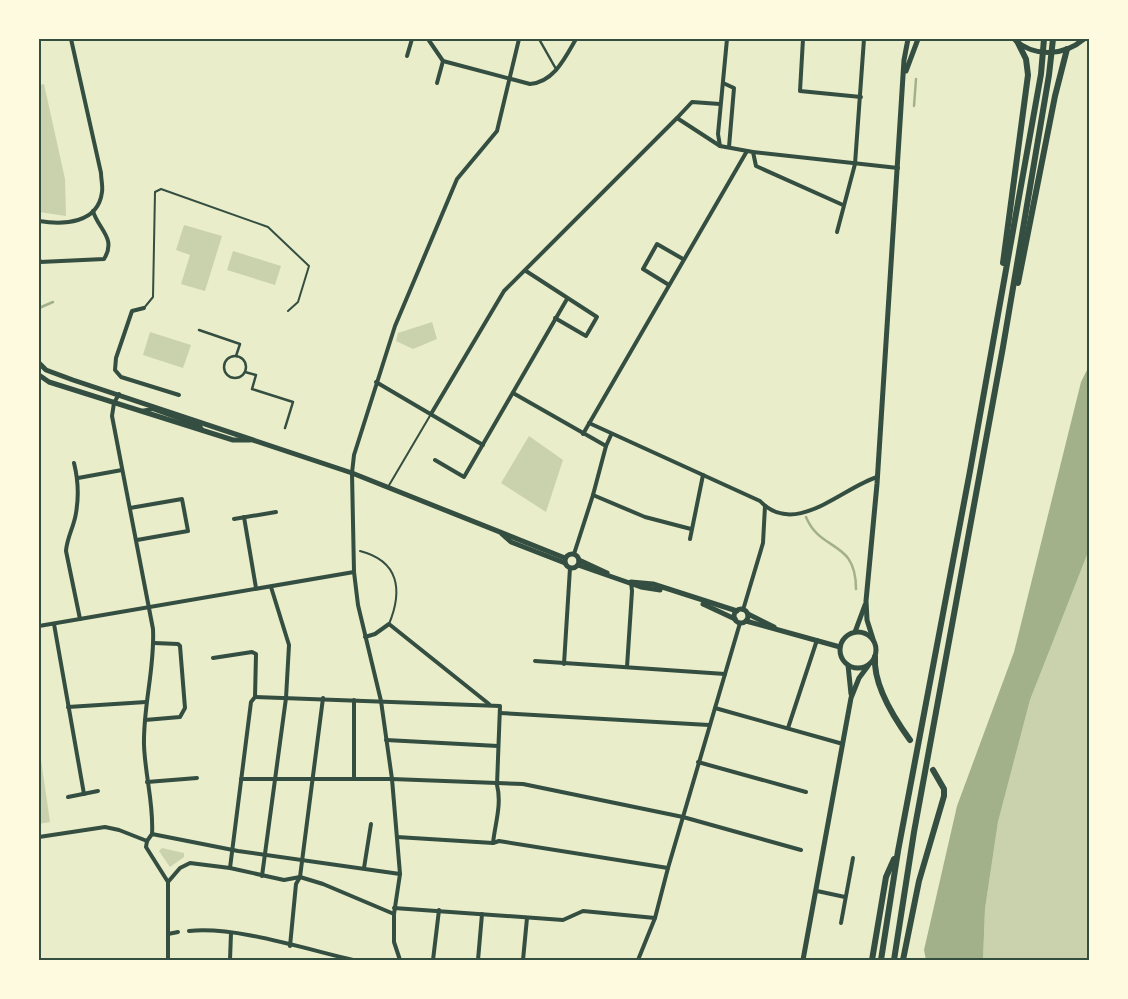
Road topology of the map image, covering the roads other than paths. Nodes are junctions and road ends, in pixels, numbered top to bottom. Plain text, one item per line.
1 (39, 39) edge
2 (45, 39) edge
3 (71, 39) edge
4 (412, 39) edge
5 (428, 39) edge
6 (519, 39) edge
7 (539, 39) edge
8 (576, 39) edge
9 (727, 39) edge
10 (803, 39) edge
11 (864, 39) edge
12 (908, 39) edge
13 (918, 39) edge
14 (1044, 39) edge
15 (1052, 39) edge
16 (1085, 39) edge
17 (1016, 40) edge
18 (1064, 51) junction
19 (407, 56) dead end
20 (443, 61) junction
21 (556, 69) junction
22 (905, 72) junction
23 (510, 77) junction
24 (437, 83) dead end
25 (723, 84) junction
26 (861, 96) junction
27 (720, 104) junction
28 (677, 118) junction
29 (720, 146) junction
30 (729, 147) junction
31 (747, 151) junction
32 (753, 152) junction
33 (855, 164) junction
34 (898, 168) junction
35 (844, 205) junction
36 (93, 211) junction
37 (39, 221) edge
38 (837, 232) dead end
39 (39, 259) edge
40 (684, 259) junction
41 (526, 271) junction
42 (669, 285) junction
43 (566, 299) junction
44 (144, 308) joint
45 (288, 311) dead end
46 (555, 318) junction
47 (198, 330) dead end
48 (992, 344) junction
49 (1003, 347) junction
50 (236, 356) junction
51 (39, 363) edge
52 (245, 372) junction
53 (39, 375) edge
54 (376, 382) junction
55 (513, 393) junction
56 (119, 394) junction
57 (179, 395) dead end
58 (114, 403) junction
59 (431, 414) junction
60 (589, 423) junction
61 (285, 428) dead end
62 (583, 434) junction
63 (611, 435) junction
64 (253, 440) junction
65 (483, 445) junction
66 (606, 446) junction
67 (435, 460) dead end
68 (74, 462) dead end
69 (122, 470) junction
70 (352, 473) junction
71 (703, 475) junction
72 (877, 477) junction
73 (78, 478) junction
74 (388, 487) junction
75 (593, 494) junction
76 (765, 506) junction
77 (130, 508) junction
78 (276, 512) dead end
79 (244, 517) junction
80 (234, 519) dead end
81 (691, 529) junction
82 (690, 539) dead end
83 (137, 540) junction
84 (360, 551) dead end
85 (574, 554) junction
86 (565, 560) junction
87 (578, 562) junction
88 (570, 568) junction
89 (354, 572) junction
90 (630, 582) junction
91 (271, 587) junction
92 (256, 588) junction
93 (696, 599) junction
94 (866, 602) junction
95 (150, 608) junction
96 (743, 610) junction
97 (737, 611) junction
98 (748, 614) junction
99 (80, 619) junction
100 (737, 621) junction
101 (746, 621) junction
102 (54, 624) junction
103 (389, 624) junction
104 (39, 626) edge
105 (778, 630) junction
106 (855, 632) junction
107 (365, 637) junction
108 (817, 639) junction
109 (873, 639) junction
110 (154, 642) junction
111 (840, 647) junction
112 (875, 657) junction
113 (213, 658) dead end
114 (535, 661) dead end
115 (564, 664) junction
116 (848, 665) junction
117 (868, 666) junction
118 (627, 667) junction
119 (725, 674) junction
120 (255, 697) junction
121 (286, 698) junction
122 (323, 698) junction
123 (851, 698) junction
124 (354, 700) junction
125 (381, 701) junction
126 (146, 702) junction
127 (489, 705) junction
128 (68, 707) junction
129 (715, 708) junction
130 (500, 712) junction
131 (145, 720) junction
132 (710, 725) junction
133 (788, 728) junction
134 (386, 740) junction
135 (910, 740) dead end
136 (844, 744) junction
137 (498, 746) junction
138 (698, 762) junction
139 (934, 770) dead end
140 (197, 778) dead end
141 (275, 778) junction
142 (241, 779) junction
143 (313, 779) junction
144 (354, 779) junction
145 (392, 779) junction
146 (147, 782) junction
147 (497, 785) junction
148 (98, 791) dead end
149 (806, 792) dead end
150 (84, 794) junction
151 (68, 797) dead end
152 (683, 817) junction
153 (371, 824) dead end
154 (152, 834) junction
155 (39, 837) edge
156 (398, 837) junction
157 (146, 841) junction
158 (494, 843) junction
159 (233, 850) junction
160 (801, 850) dead end
161 (898, 851) junction
162 (264, 854) junction
163 (853, 858) dead end
164 (303, 859) junction
165 (230, 868) junction
166 (364, 868) junction
167 (668, 868) junction
168 (400, 874) junction
169 (262, 876) junction
170 (300, 877) junction
171 (168, 882) junction
172 (817, 891) junction
173 (845, 897) junction
174 (902, 906) junction
175 (394, 908) junction
176 (440, 910) junction
177 (394, 914) junction
178 (482, 914) junction
179 (527, 918) junction
180 (655, 918) junction
181 (911, 918) junction
182 (841, 923) dead end
183 (189, 931) dead end
184 (178, 932) dead end
185 (231, 932) junction
186 (168, 934) junction
187 (290, 946) junction
188 (168, 960) edge
189 (230, 960) edge
190 (353, 960) edge
191 (400, 960) edge
192 (433, 960) edge
193 (478, 960) edge
194 (523, 960) edge
195 (638, 960) edge
196 (804, 960) edge
197 (872, 960) edge
198 (881, 960) edge
199 (894, 960) edge
200 (903, 960) edge

1 - 2 street
3 - 36 street
4 - 19 street
5 - 20 street
6 - 23 street
7 - 21 street
8 - 21 street
9 - 25 street
10 - 26 street
11 - 26 street
12 - 22 main road
13 - 22 main road
14 - 48 highway
15 - 49 highway
16 - 18 main road
17 - 18 main road
17 - 48 highway
18 - 49 highway
20 - 23 street
20 - 24 street
21 - 23 street
22 - 34 main road
23 - 54 street
25 - 27 street
25 - 30 street
26 - 33 street
27 - 28 street
27 - 29 street
28 - 29 street
28 - 41 street
29 - 30 street
30 - 31 street
31 - 32 street
31 - 40 street
32 - 33 street
32 - 35 street
33 - 34 street
33 - 35 street
34 - 72 main road
35 - 38 street
36 - 37 street
36 - 39 street
40 - 42 street
40 - 42 street
41 - 43 street
41 - 59 street
42 - 60 street
43 - 46 street
43 - 46 street
44 - 45 lane
44 - 57 street
46 - 55 street
47 - 50 street
48 - 161 highway
49 - 174 highway
50 - 52 street
50 - 52 street
51 - 56 main road
52 - 61 street
53 - 58 main road
54 - 59 street
54 - 70 street
55 - 62 street
55 - 65 street
56 - 58 street
56 - 64 main road
58 - 64 main road
58 - 69 street
59 - 65 street
59 - 74 lane
60 - 62 street
60 - 63 street
62 - 66 street
63 - 66 street
63 - 71 street
64 - 70 main road
65 - 67 street
66 - 75 street
68 - 73 street
69 - 73 street
69 - 77 street
70 - 74 main road
70 - 89 street
71 - 76 street
71 - 81 street
72 - 76 street
72 - 94 main road
73 - 99 street
74 - 86 main road
75 - 81 street
75 - 85 street
76 - 96 street
77 - 83 street
77 - 83 street
78 - 79 street
79 - 80 street
79 - 92 street
81 - 82 street
83 - 95 street
84 - 103 lane
85 - 86 main road
85 - 87 main road
86 - 88 main road
87 - 88 main road
87 - 90 main road
88 - 115 street
89 - 91 street
89 - 107 street
90 - 93 main road
90 - 118 street
91 - 92 street
91 - 121 street
92 - 95 street
93 - 97 main road
93 - 100 main road
94 - 106 main road
94 - 109 main road
95 - 99 street
95 - 110 street
96 - 97 main road
96 - 98 main road
97 - 100 main road
98 - 101 main road
98 - 105 main road
99 - 102 street
100 - 101 main road
100 - 119 street
101 - 105 main road
102 - 104 street
102 - 128 street
103 - 107 street
103 - 127 street
105 - 108 main road
106 - 109 main road
106 - 111 main road
107 - 125 street
108 - 111 main road
108 - 133 street
109 - 112 main road
110 - 126 street
110 - 131 street
111 - 116 main road
112 - 117 main road
112 - 135 highway
113 - 120 street
114 - 115 street
115 - 118 street
116 - 117 main road
116 - 123 main road
117 - 123 main road
118 - 119 street
119 - 129 street
120 - 121 street
120 - 142 street
121 - 122 street
121 - 141 street
122 - 124 street
122 - 143 street
123 - 136 main road
124 - 125 street
124 - 144 street
125 - 127 street
125 - 134 street
126 - 128 street
126 - 131 street
127 - 130 street
128 - 150 street
129 - 132 street
129 - 133 street
130 - 132 street
130 - 137 street
131 - 146 street
132 - 138 street
133 - 136 street
134 - 137 street
134 - 145 street
136 - 172 main road
137 - 147 street
138 - 149 street
138 - 152 street
139 - 181 highway
140 - 146 street
141 - 142 street
141 - 143 street
141 - 162 street
142 - 159 street
143 - 144 street
143 - 164 street
144 - 145 street
145 - 147 street
145 - 156 street
146 - 154 street
147 - 152 street
147 - 158 street
148 - 150 street
150 - 151 street
152 - 160 street
152 - 167 street
153 - 166 street
154 - 157 street
154 - 159 street
155 - 157 street
156 - 158 street
156 - 168 street
157 - 171 street
158 - 167 street
159 - 162 street
159 - 165 street
161 - 197 highway
161 - 198 highway
162 - 164 street
162 - 169 street
163 - 173 street
164 - 166 street
164 - 170 street
165 - 169 street
165 - 171 street
166 - 168 street
167 - 180 street
168 - 175 street
169 - 170 street
170 - 177 street
170 - 187 street
171 - 186 street
172 - 173 street
172 - 196 main road
173 - 182 street
174 - 181 highway
174 - 199 highway
175 - 176 street
175 - 177 street
176 - 178 street
176 - 192 street
177 - 191 street
178 - 179 street
178 - 193 street
179 - 180 street
179 - 194 street
180 - 195 street
181 - 200 highway
183 - 185 street
184 - 186 street
185 - 187 street
185 - 189 street
186 - 188 street
187 - 190 street

